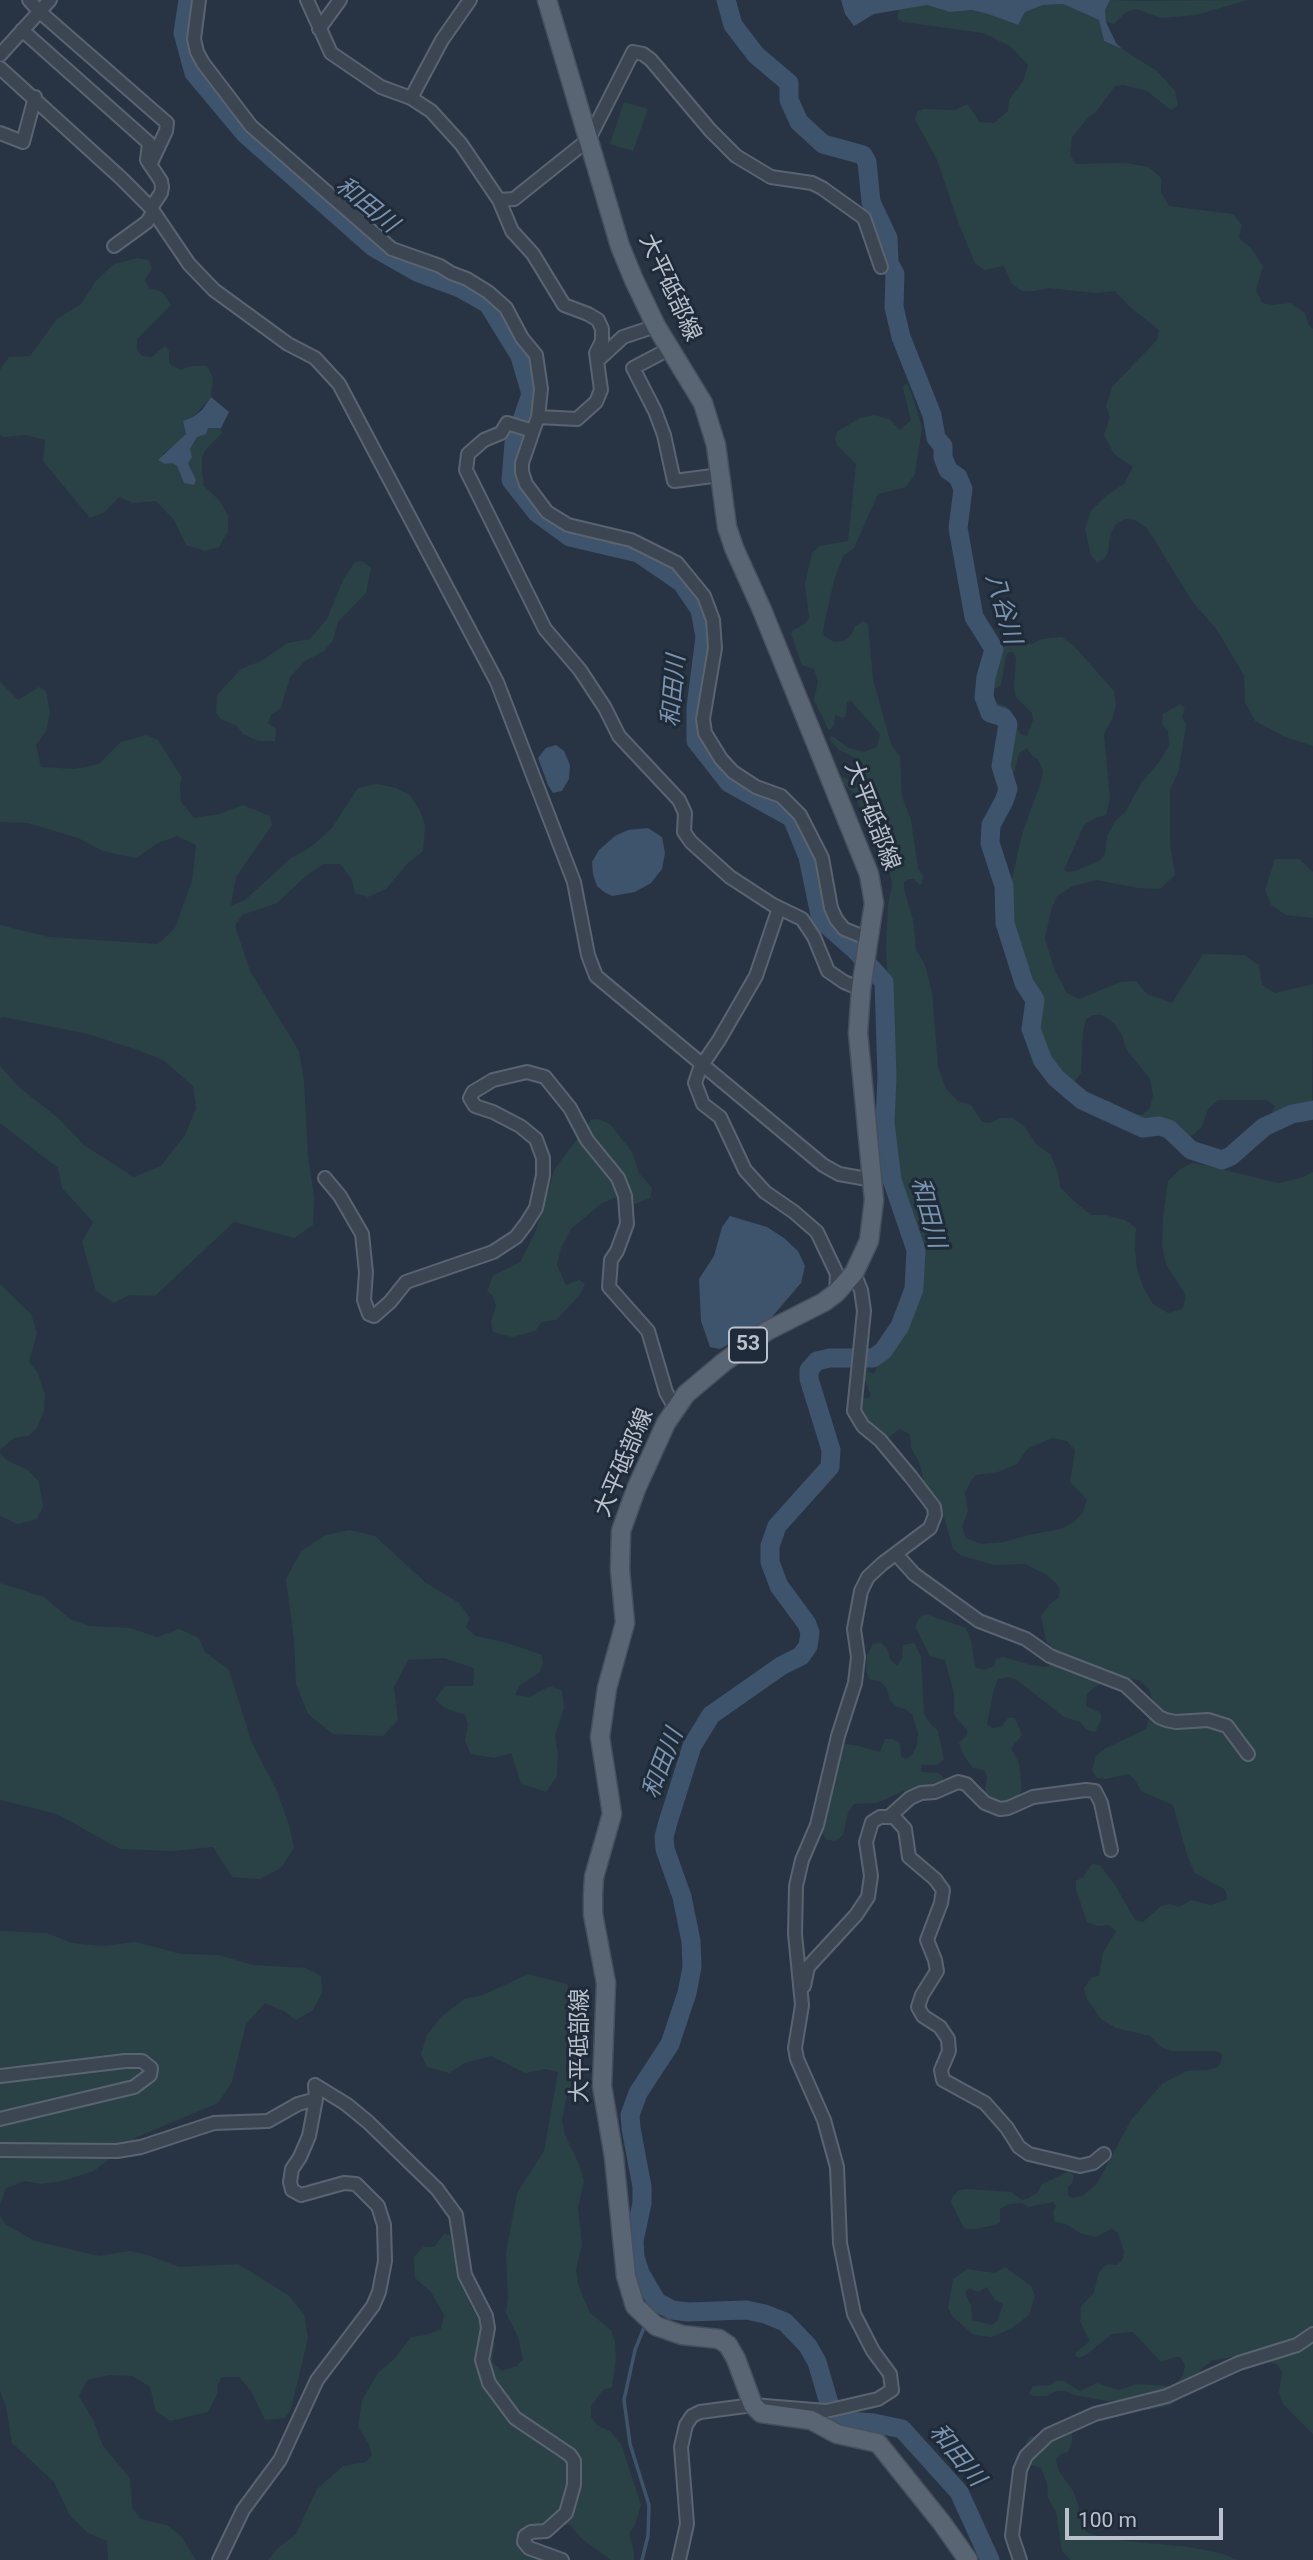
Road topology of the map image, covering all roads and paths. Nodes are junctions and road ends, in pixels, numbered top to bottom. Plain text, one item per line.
1 (29, 0) edge
2 (50, 0) edge
3 (199, 0) edge
4 (307, 0) edge
5 (340, 0) edge
6 (470, 0) edge
7 (547, 0) edge
8 (40, 12) junction
9 (319, 29) junction
10 (22, 30) junction
11 (0, 55) edge
12 (0, 68) edge
13 (34, 97) junction
14 (411, 98) junction
15 (0, 133) edge
16 (589, 139) junction
17 (150, 165) junction
18 (499, 200) junction
19 (152, 210) junction
20 (114, 246) dead end
21 (881, 267) dead end
22 (656, 326) junction
23 (669, 349) junction
24 (597, 362) junction
25 (537, 417) junction
26 (533, 431) junction
27 (720, 475) junction
28 (779, 908) junction
29 (869, 939) junction
30 (861, 989) junction
31 (703, 1064) junction
32 (325, 1178) dead end
33 (873, 1180) junction
34 (854, 1273) junction
35 (836, 1293) junction
36 (676, 1408) junction
37 (896, 1554) junction
38 (1248, 1754) dead end
39 (890, 1816) junction
40 (1111, 1850) dead end
41 (802, 1989) junction
42 (0, 2076) edge
43 (316, 2099) junction
44 (0, 2119) edge
45 (0, 2150) edge
46 (1104, 2154) dead end
47 (1313, 2334) edge
48 (753, 2405) junction
49 (219, 2560) edge
50 (562, 2560) edge
51 (679, 2560) edge
52 (968, 2560) edge
53 (1020, 2560) edge

1 - 8 street
2 - 8 street
3 - 25 street
4 - 9 street
5 - 9 street
6 - 14 street
7 - 16 main road, 大平砥部線 / 53
8 - 10 street
8 - 17 street
9 - 14 street
10 - 11 street
10 - 17 street
12 - 13 street
13 - 15 street
13 - 19 street
14 - 18 street
16 - 18 street
16 - 21 street
16 - 22 main road, 大平砥部線 / 53
17 - 19 street
18 - 24 street
19 - 20 street
19 - 31 street
22 - 23 main road, 大平砥部線 / 53
22 - 24 street
23 - 27 main road, 大平砥部線 / 53
23 - 27 street
24 - 25 street
25 - 26 street
26 - 28 street
26 - 29 street
27 - 29 main road, 大平砥部線 / 53
28 - 30 street
28 - 31 street
29 - 30 main road, 大平砥部線 / 53
30 - 33 main road, 大平砥部線 / 53
31 - 33 street
31 - 35 street
32 - 36 street
33 - 34 main road, 大平砥部線 / 53
34 - 35 main road, 大平砥部線 / 53
34 - 37 street
35 - 36 main road, 大平砥部線 / 53
36 - 48 main road, 大平砥部線 / 53
37 - 38 street
37 - 41 street
39 - 40 street
39 - 41 street
39 - 46 street
41 - 48 street
42 - 44 street
43 - 45 street
43 - 49 street
43 - 50 street
47 - 53 street
48 - 51 street
48 - 52 main road

